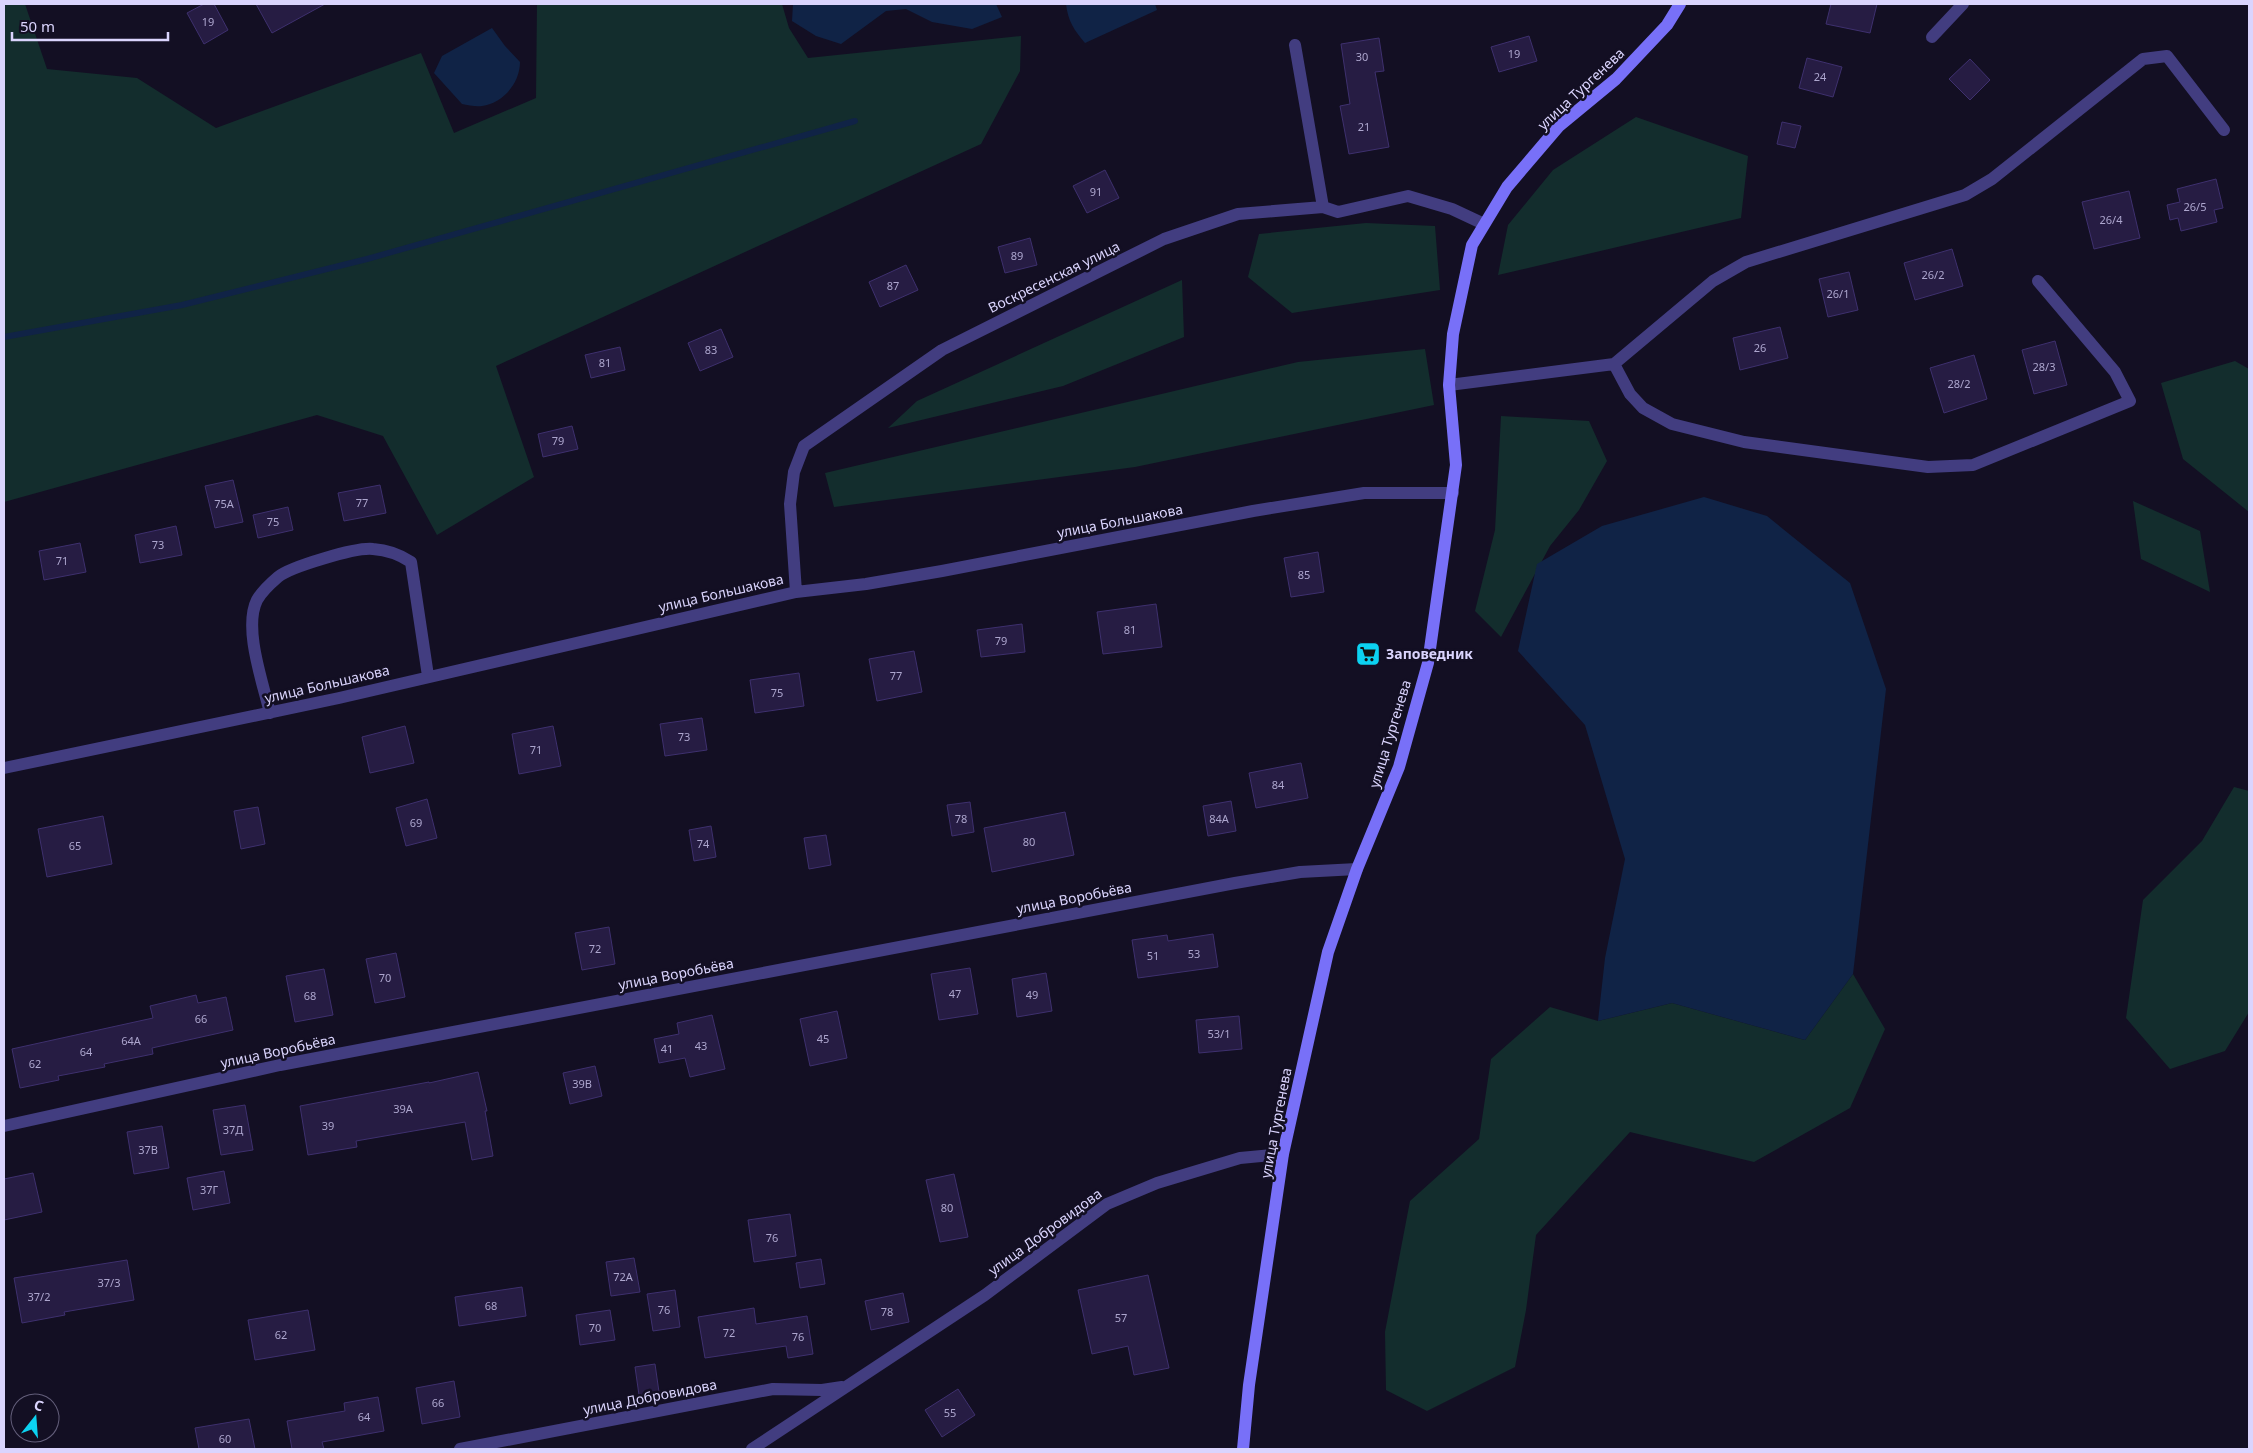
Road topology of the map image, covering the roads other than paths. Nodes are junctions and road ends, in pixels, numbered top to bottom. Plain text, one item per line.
1 (1680, 4) edge
2 (1963, 4) edge
3 (1932, 37) dead end
4 (1296, 45) dead end
5 (2224, 130) dead end
6 (1323, 207) junction
7 (1484, 224) junction
8 (2038, 281) dead end
9 (1614, 364) junction
10 (1449, 385) junction
11 (1453, 493) junction
12 (796, 592) junction
13 (428, 676) junction
14 (270, 713) junction
15 (4, 768) edge
16 (1357, 869) junction
17 (4, 1126) edge
18 (1283, 1154) junction
19 (847, 1386) junction
20 (460, 1449) edge
21 (752, 1449) edge
22 (1243, 1449) edge

1 - 7 street, улица Тургенева
2 - 3 street
4 - 6 street
5 - 9 street
6 - 7 street, Воскресенская улица
6 - 12 street, Воскресенская улица
7 - 10 street, улица Тургенева
8 - 9 street
9 - 10 street
10 - 11 street, улица Тургенева
11 - 12 street, улица Большакова
11 - 16 street, улица Тургенева
12 - 13 street, улица Большакова
13 - 14 street, улица Большакова
13 - 14 street
14 - 15 street, улица Большакова
16 - 17 street, улица Воробьёва
16 - 18 street, улица Тургенева
18 - 19 street, улица Добровидова
18 - 22 street, улица Тургенева
19 - 20 street, улица Добровидова
19 - 21 street, улица Добровидова

